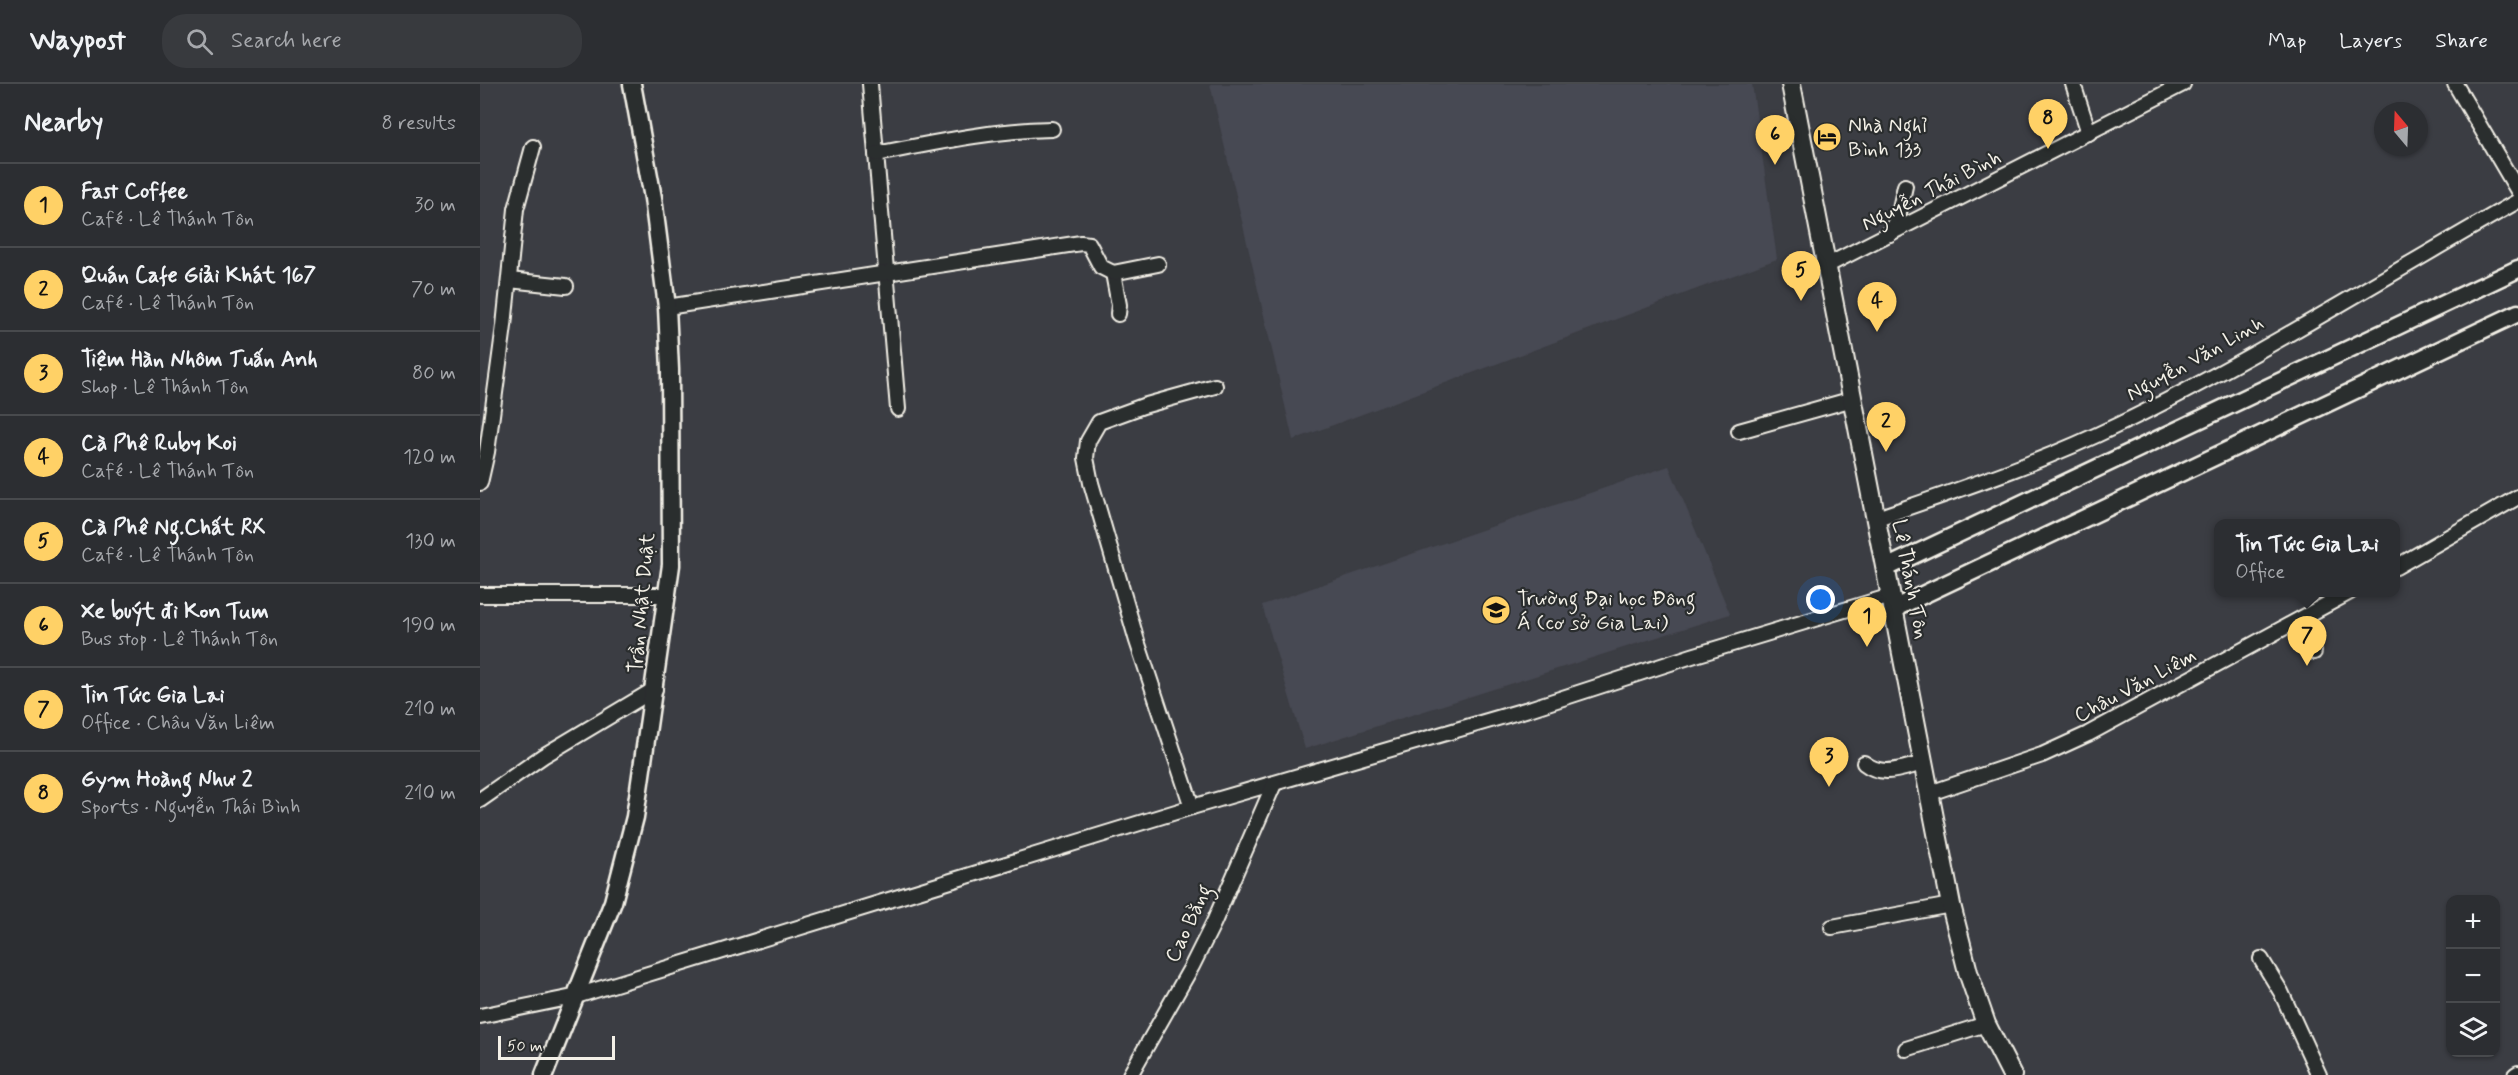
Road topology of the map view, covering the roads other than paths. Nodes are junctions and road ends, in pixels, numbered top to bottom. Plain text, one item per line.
1 (632, 84) edge
2 (870, 84) edge
3 (1791, 84) edge
4 (2073, 84) edge
5 (2183, 84) edge
6 (2455, 84) edge
7 (1052, 129) dead end
8 (2089, 133) junction
9 (533, 147) dead end
10 (876, 154) junction
11 (1905, 186) dead end
12 (2518, 191) edge
13 (2518, 201) edge
14 (1890, 234) junction
15 (1158, 264) dead end
16 (1826, 266) junction
17 (2518, 269) edge
18 (1113, 273) junction
19 (887, 274) junction
20 (509, 280) junction
21 (566, 286) dead end
22 (667, 307) junction
23 (2518, 313) edge
24 (1118, 314) dead end
25 (1215, 386) dead end
26 (1853, 399) junction
27 (898, 409) dead end
28 (1739, 431) dead end
29 (480, 483) edge
30 (2518, 497) edge
31 (1877, 518) junction
32 (2400, 565) edge
33 (1886, 568) junction
34 (480, 595) edge
35 (668, 595) junction
36 (2341, 597) edge
37 (1892, 602) junction
38 (2302, 620) junction
39 (2314, 652) dead end
40 (655, 689) junction
41 (1863, 763) dead end
42 (1924, 763) junction
43 (1274, 784) junction
44 (1930, 793) junction
45 (480, 800) edge
46 (1192, 807) junction
47 (1951, 905) junction
48 (1832, 927) dead end
49 (2261, 959) dead end
50 (573, 997) junction
51 (480, 1016) edge
52 (1986, 1024) junction
53 (1906, 1048) dead end
54 (544, 1075) edge
55 (1130, 1075) edge
56 (2012, 1075) edge
57 (2319, 1075) edge

1 - 22 street, Trần Nhật Duật
2 - 10 street
3 - 16 main road, Lê Thánh Tôn
4 - 8 street
5 - 8 street, Nguyễn Thái Bình
6 - 12 street
7 - 10 street
8 - 14 street, Nguyễn Thái Bình
9 - 20 street
10 - 19 street
11 - 14 street
13 - 31 street, Nguyễn Văn Linh
14 - 16 street, Nguyễn Thái Bình
15 - 18 street
16 - 26 main road, Lê Thánh Tôn
17 - 33 street
18 - 19 street
18 - 24 street
19 - 22 street
19 - 27 street
20 - 21 street
20 - 29 street
22 - 35 street, Trần Nhật Duật
23 - 37 street
25 - 46 street
26 - 28 street
26 - 31 main road, Lê Thánh Tôn
30 - 32 street
31 - 33 main road, Lê Thánh Tôn
33 - 37 main road, Lê Thánh Tôn
34 - 35 street
35 - 40 street, Trần Nhật Duật
36 - 38 street, Châu Văn Liêm
37 - 42 main road, Lê Thánh Tôn
37 - 43 street
38 - 39 street
38 - 44 street, Châu Văn Liêm
40 - 45 street
40 - 50 street, Trần Nhật Duật
41 - 42 street
42 - 44 main road, Lê Thánh Tôn
43 - 46 street
43 - 55 street, Cao Bằng
44 - 47 main road, Lê Thánh Tôn
46 - 50 street
47 - 48 street
47 - 52 main road, Lê Thánh Tôn
49 - 57 street
50 - 51 street
50 - 54 street, Trần Nhật Duật
52 - 53 street
52 - 56 main road, Lê Thánh Tôn

